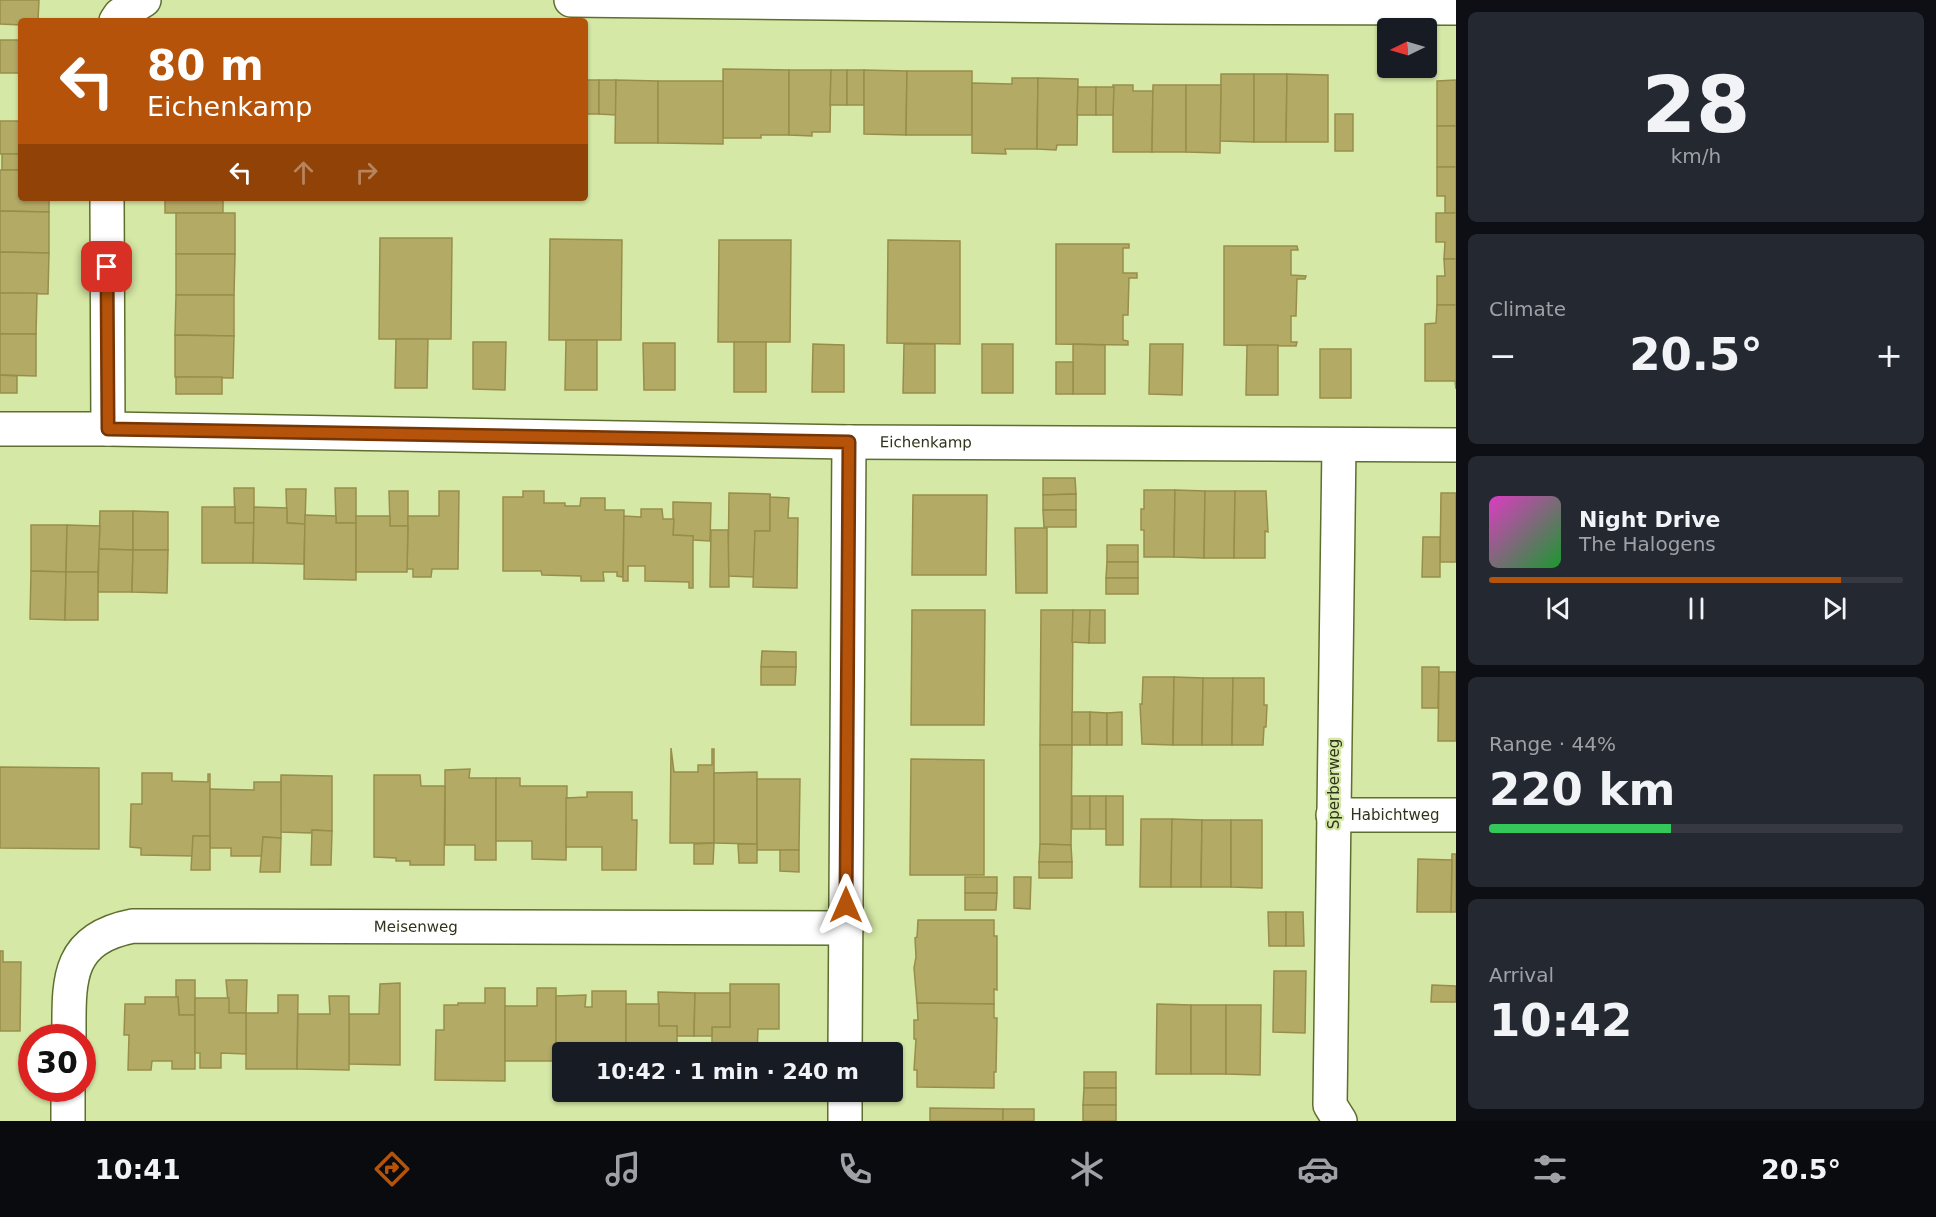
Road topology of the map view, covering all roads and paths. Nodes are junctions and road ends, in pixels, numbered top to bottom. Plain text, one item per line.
1 (144, 0) edge
2 (571, 0) edge
3 (1456, 8) edge
4 (118, 18) edge
5 (107, 201) edge
6 (0, 429) edge
7 (108, 429) junction
8 (849, 442) junction
9 (1339, 444) junction
10 (1456, 444) edge
11 (1334, 815) junction
12 (1456, 815) edge
13 (846, 928) junction
14 (69, 1024) edge
15 (845, 1042) edge
16 (68, 1102) edge
17 (845, 1102) edge
18 (68, 1121) edge
19 (845, 1121) edge
20 (1340, 1121) edge

1 - 4 street
2 - 3 street
5 - 7 street
6 - 7 street, Eichenkamp
7 - 8 street, Eichenkamp
8 - 9 street, Eichenkamp
8 - 13 street
9 - 10 street, Eichenkamp
9 - 11 street, Sperberweg
11 - 12 street, Habichtweg
11 - 20 street, Sperberweg
13 - 14 street, Meisenweg
13 - 15 street
16 - 18 street
17 - 19 street

